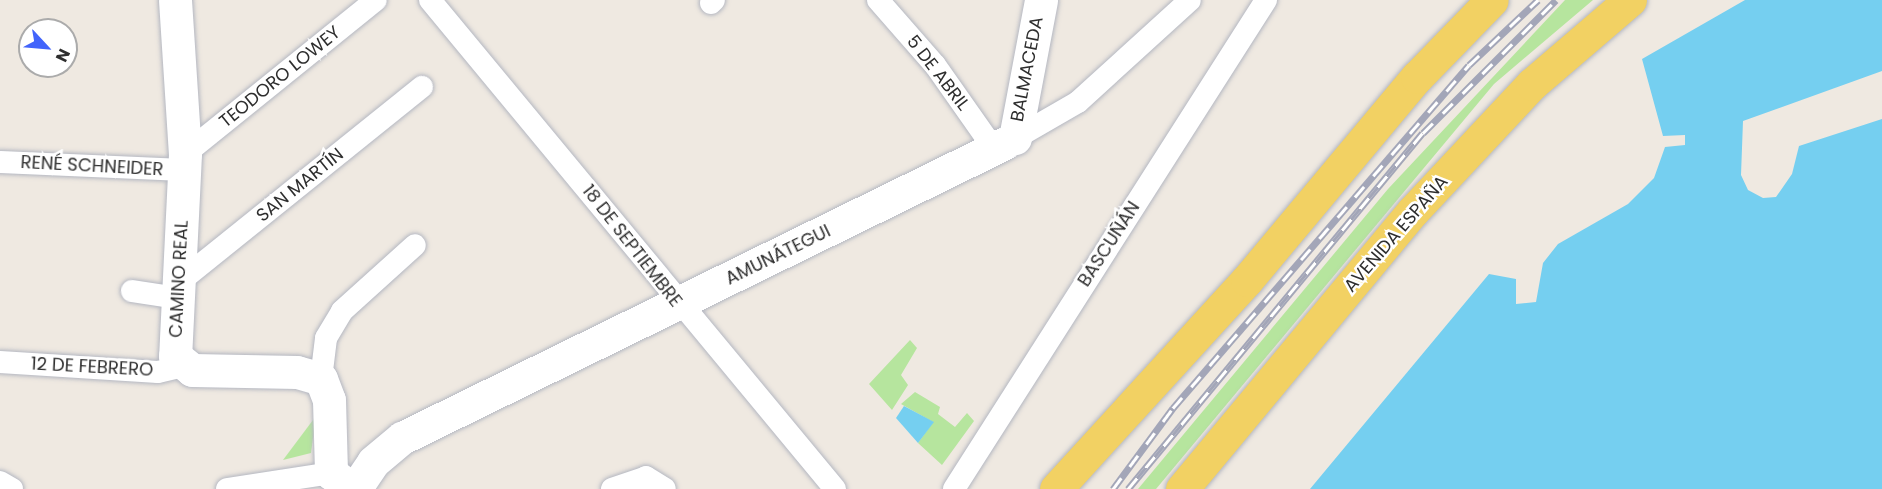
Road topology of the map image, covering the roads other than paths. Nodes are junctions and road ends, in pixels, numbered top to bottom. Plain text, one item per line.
1 (175, 0) edge
2 (376, 0) edge
3 (430, 0) edge
4 (878, 0) edge
5 (1041, 0) edge
6 (1190, 0) edge
7 (1266, 0) edge
8 (1492, 0) edge
9 (1630, 0) edge
10 (422, 87) dead end
11 (1005, 144) junction
12 (0, 162) edge
13 (184, 162) junction
14 (415, 246) dead end
15 (132, 291) dead end
16 (178, 291) junction
17 (676, 303) junction
18 (0, 362) edge
19 (183, 366) junction
20 (321, 379) junction
21 (0, 482) edge
22 (346, 484) edge
23 (12, 489) edge
24 (227, 489) edge
25 (612, 489) edge
26 (665, 489) edge
27 (836, 489) edge
28 (954, 489) edge
29 (1056, 489) edge
30 (1182, 489) edge

1 - 13 street, CAMINO REAL
2 - 13 street, TEODORO LOWEY
3 - 17 street, 18 DE SEPTIEMBRE
4 - 11 street, 5 DE ABRIL
5 - 11 street, BALMACEDA
6 - 11 street, AMUNÁTEGUI
7 - 28 street, BASCUÑÁN
8 - 29 main road
9 - 30 main road, AVENIDA ESPAÑA
10 - 16 street, SAN MARTÍN
11 - 17 street, AMUNÁTEGUI
12 - 13 street, RENÉ SCHNEIDER
13 - 16 street, CAMINO REAL
14 - 20 street
15 - 16 street
16 - 19 street, CAMINO REAL
17 - 22 street, AMUNÁTEGUI
17 - 27 street, 18 DE SEPTIEMBRE
18 - 19 street, 12 DE FEBRERO
19 - 20 street
20 - 22 street
21 - 23 street
22 - 24 street
25 - 26 street

